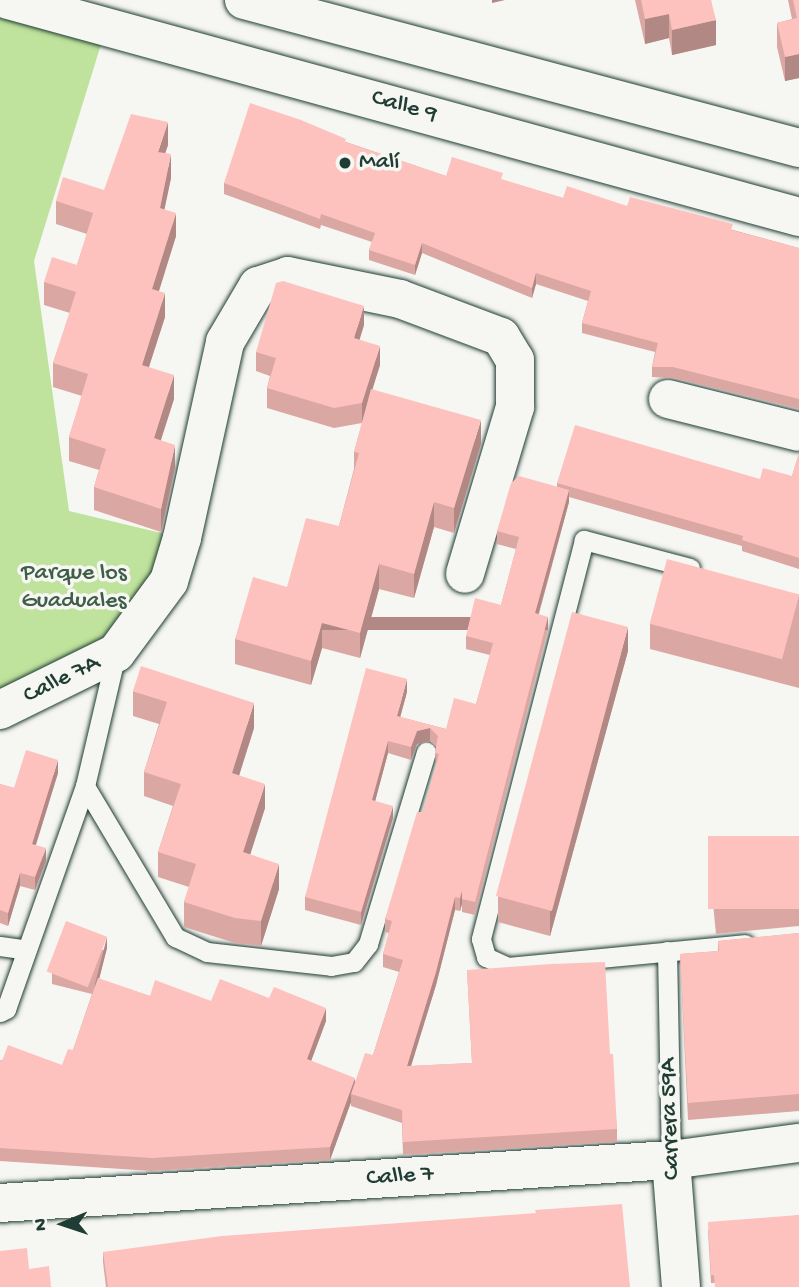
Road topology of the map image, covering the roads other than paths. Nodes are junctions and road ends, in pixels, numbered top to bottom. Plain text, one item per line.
1 (8, 0) edge
2 (244, 0) edge
3 (799, 148) edge
4 (799, 217) edge
5 (668, 398) dead end
6 (799, 432) edge
7 (705, 572) edge
8 (465, 574) dead end
9 (116, 653) junction
10 (0, 710) edge
11 (426, 752) dead end
12 (85, 786) junction
13 (759, 942) edge
14 (0, 946) edge
15 (27, 950) junction
16 (667, 951) junction
17 (0, 1012) edge
18 (799, 1143) edge
19 (671, 1160) junction
20 (0, 1203) edge
21 (681, 1287) edge

1 - 4 street, Calle 9
2 - 3 street
5 - 6 street
7 - 16 lane
8 - 9 street, Calle 7A
9 - 10 street, Calle 7A
9 - 12 lane
11 - 12 lane
12 - 15 lane
13 - 16 lane
14 - 15 lane
15 - 17 lane
16 - 19 lane, Carrera 59A
18 - 19 street, Calle 7
19 - 20 street, Calle 7
19 - 21 street, Carrera 59A

